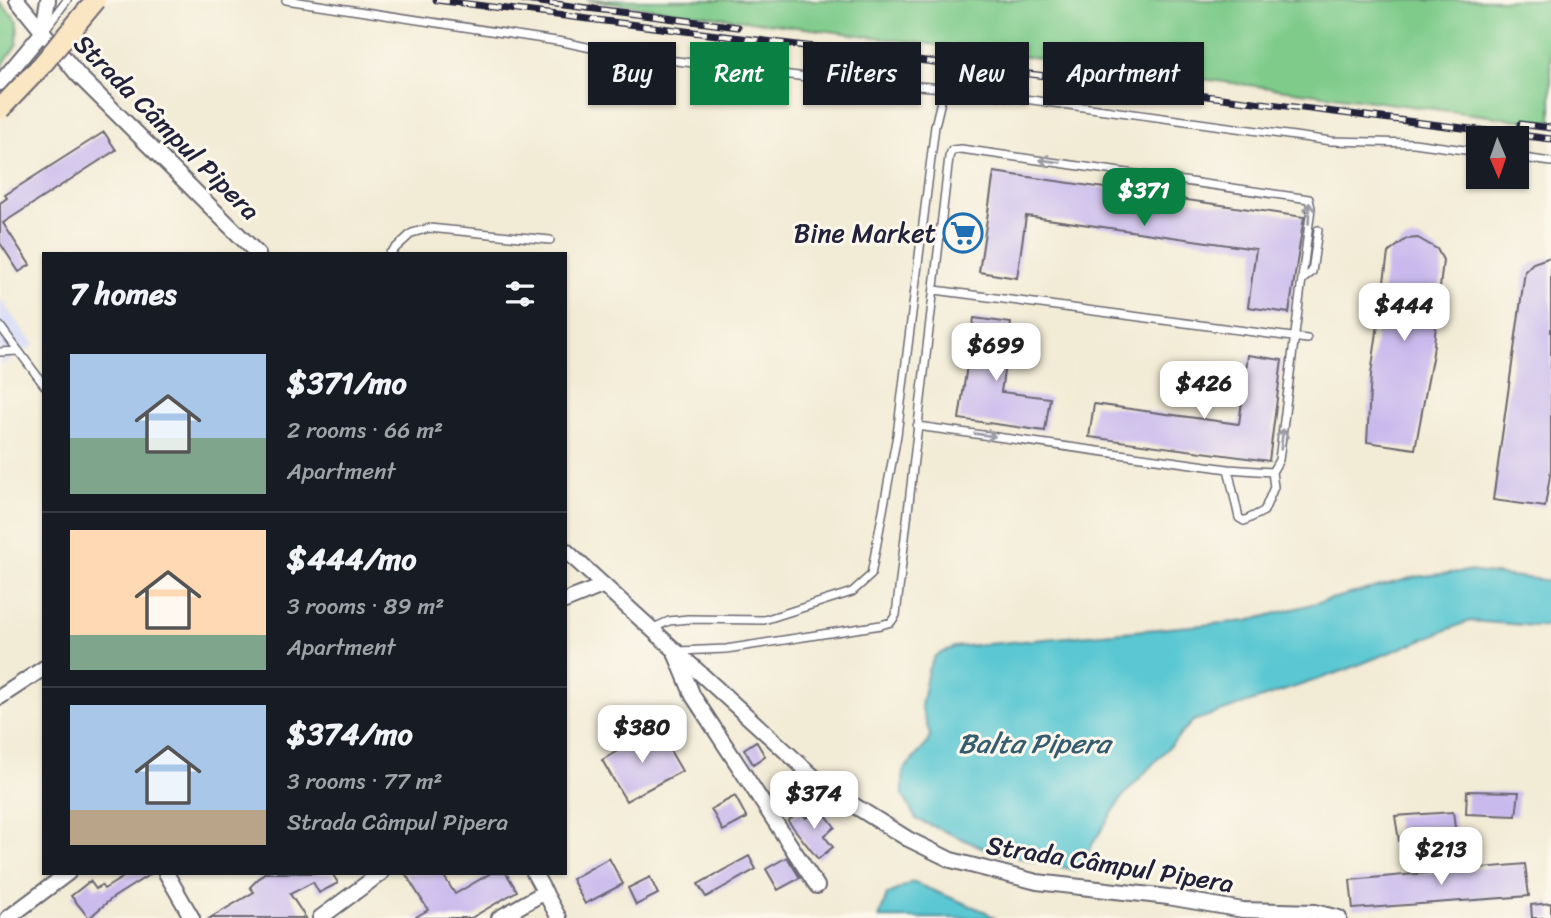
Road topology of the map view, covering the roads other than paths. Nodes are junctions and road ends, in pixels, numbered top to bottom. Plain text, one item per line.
1 (17, 0) edge
2 (48, 0) edge
3 (68, 0) edge
4 (96, 0) edge
5 (286, 0) edge
6 (42, 33) junction
7 (0, 83) edge
8 (935, 87) edge
9 (1029, 100) edge
10 (940, 105) edge
11 (0, 109) edge
12 (1466, 150) edge
13 (1530, 159) edge
14 (1551, 162) edge
15 (1318, 230) dead end
16 (550, 240) dead end
17 (256, 252) edge
18 (391, 252) edge
19 (1301, 281) junction
20 (934, 290) junction
21 (0, 326) edge
22 (1294, 338) junction
23 (1307, 339) dead end
24 (18, 351) junction
25 (0, 352) edge
26 (42, 382) edge
27 (917, 426) junction
28 (1228, 469) junction
29 (1272, 472) junction
30 (567, 552) edge
31 (602, 586) junction
32 (567, 600) edge
33 (650, 629) junction
34 (674, 651) junction
35 (42, 669) edge
36 (0, 697) edge
37 (65, 875) edge
38 (167, 875) edge
39 (378, 875) edge
40 (535, 875) edge
41 (817, 886) dead end
42 (545, 892) junction
43 (8, 918) edge
44 (192, 918) edge
45 (320, 918) edge
46 (499, 918) edge
47 (559, 918) edge
48 (1339, 918) edge

1 - 6 street, Strada Câmpul Pipera
2 - 6 street
3 - 6 lane
4 - 11 main road, bridge
5 - 8 lane
6 - 7 street
6 - 17 street, Strada Câmpul Pipera
9 - 12 lane
10 - 33 lane
13 - 14 lane
15 - 19 lane
16 - 18 lane
19 -> 20 lane
19 - 22 lane
20 - 22 lane
20 - 27 lane
21 - 24 lane
22 - 23 lane
29 -> 22 lane
24 - 25 lane
24 - 26 lane
27 -> 28 lane
27 - 34 lane
28 - 29 lane
28 - 29 lane
30 - 31 street, Strada Câmpul Pipera
31 - 32 street
31 - 33 street, Strada Câmpul Pipera
33 - 34 street, Strada Câmpul Pipera
34 - 41 street
34 - 48 street, Strada Câmpul Pipera
35 - 36 street
37 - 43 street
38 - 44 street
39 - 45 street
40 - 42 street
42 - 46 street
42 - 47 street

